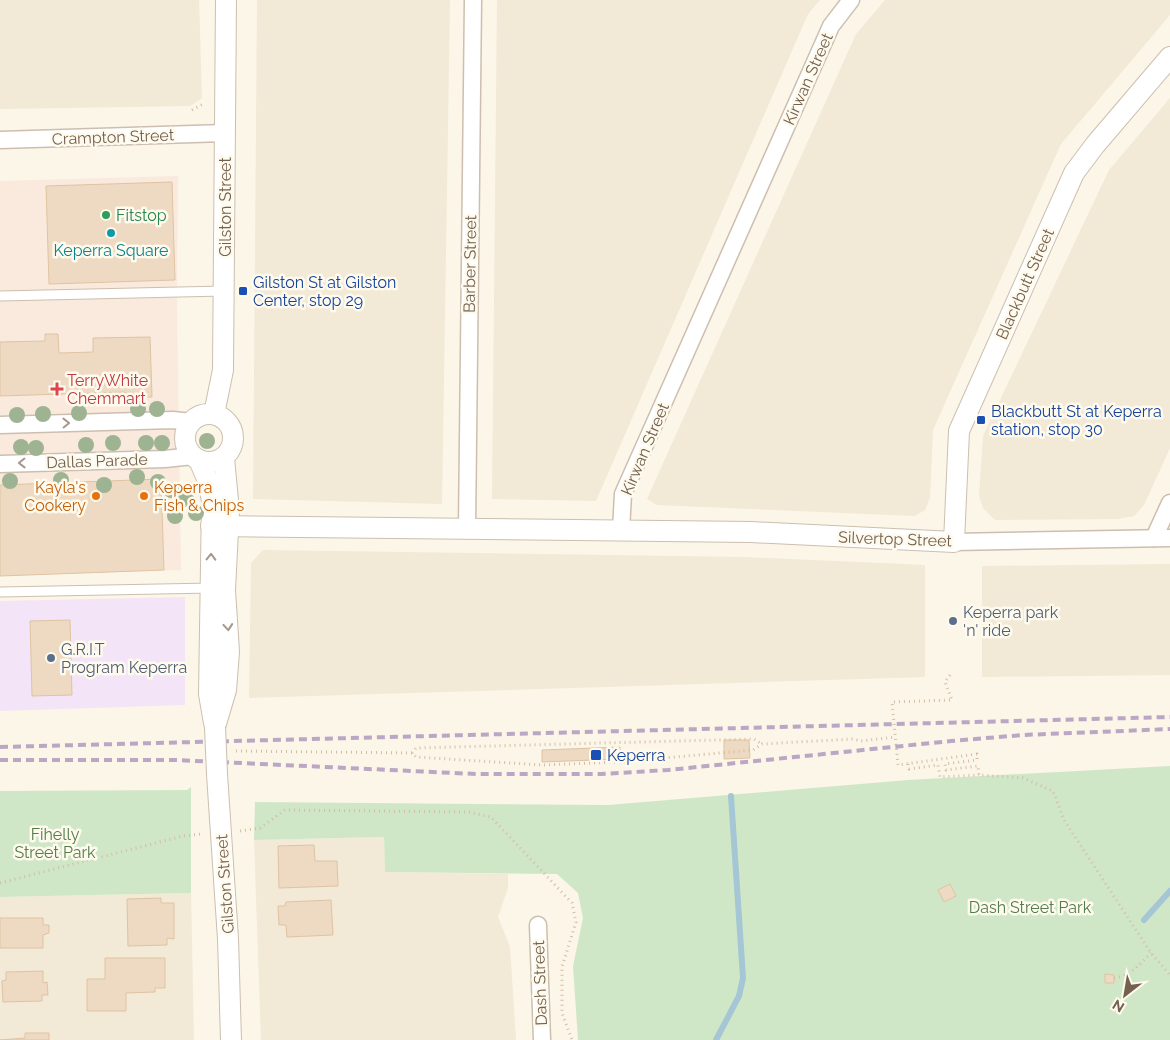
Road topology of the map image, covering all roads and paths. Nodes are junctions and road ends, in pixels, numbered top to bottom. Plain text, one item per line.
1 (226, 0) edge
2 (473, 0) edge
3 (852, 0) edge
4 (1170, 57) edge
5 (205, 103) dead end
6 (192, 110) dead end
7 (225, 133) junction
8 (0, 140) edge
9 (224, 290) junction
10 (0, 296) edge
11 (214, 414) junction
12 (191, 422) junction
13 (0, 425) edge
14 (196, 458) junction
15 (224, 458) junction
16 (0, 464) edge
17 (1170, 503) edge
18 (220, 526) junction
19 (468, 528) junction
20 (621, 530) junction
21 (1162, 538) edge
22 (954, 542) junction
23 (218, 588) junction
24 (0, 592) edge
25 (950, 675) dead end
26 (896, 737) junction
27 (762, 744) junction
28 (228, 750) dead end
29 (412, 753) junction
30 (908, 764) junction
31 (979, 775) junction
32 (235, 832) dead end
33 (201, 834) dead end
34 (0, 883) edge
35 (538, 926) dead end
36 (1152, 953) junction
37 (1170, 975) edge
38 (1114, 978) dead end
39 (231, 1040) edge
40 (542, 1040) edge
41 (572, 1040) edge

1 - 7 street, Gilston Street
2 - 19 street, Barber Street
3 - 20 street, Kirwan Street
4 - 22 street, Blackbutt Street
5 - 6 path
7 - 8 street, Crampton Street
7 - 9 street, Gilston Street
9 - 10 lane
9 - 11 street, Gilston Street
11 - 12 street
11 - 15 street
13 -> 12 street
12 - 14 street
14 - 15 street
14 -> 16 street, Dallas Parade
14 - 18 street, Gilston Street
15 - 18 street, Gilston Street
17 - 21 street
18 - 19 street
18 - 23 street, Gilston Street
19 - 20 street
20 - 22 street, Silvertop Street
21 - 22 street, Silvertop Street
23 - 24 lane
23 - 39 street, Gilston Street, bridge
25 - 26 path
26 - 27 path
26 - 30 path
27 - 29 path
27 - 29 path
28 - 29 path
30 - 31 path
30 - 31 path
31 - 36 path
32 - 41 path
33 - 34 path
35 - 40 street, Dash Street
36 - 37 path
36 - 38 path

